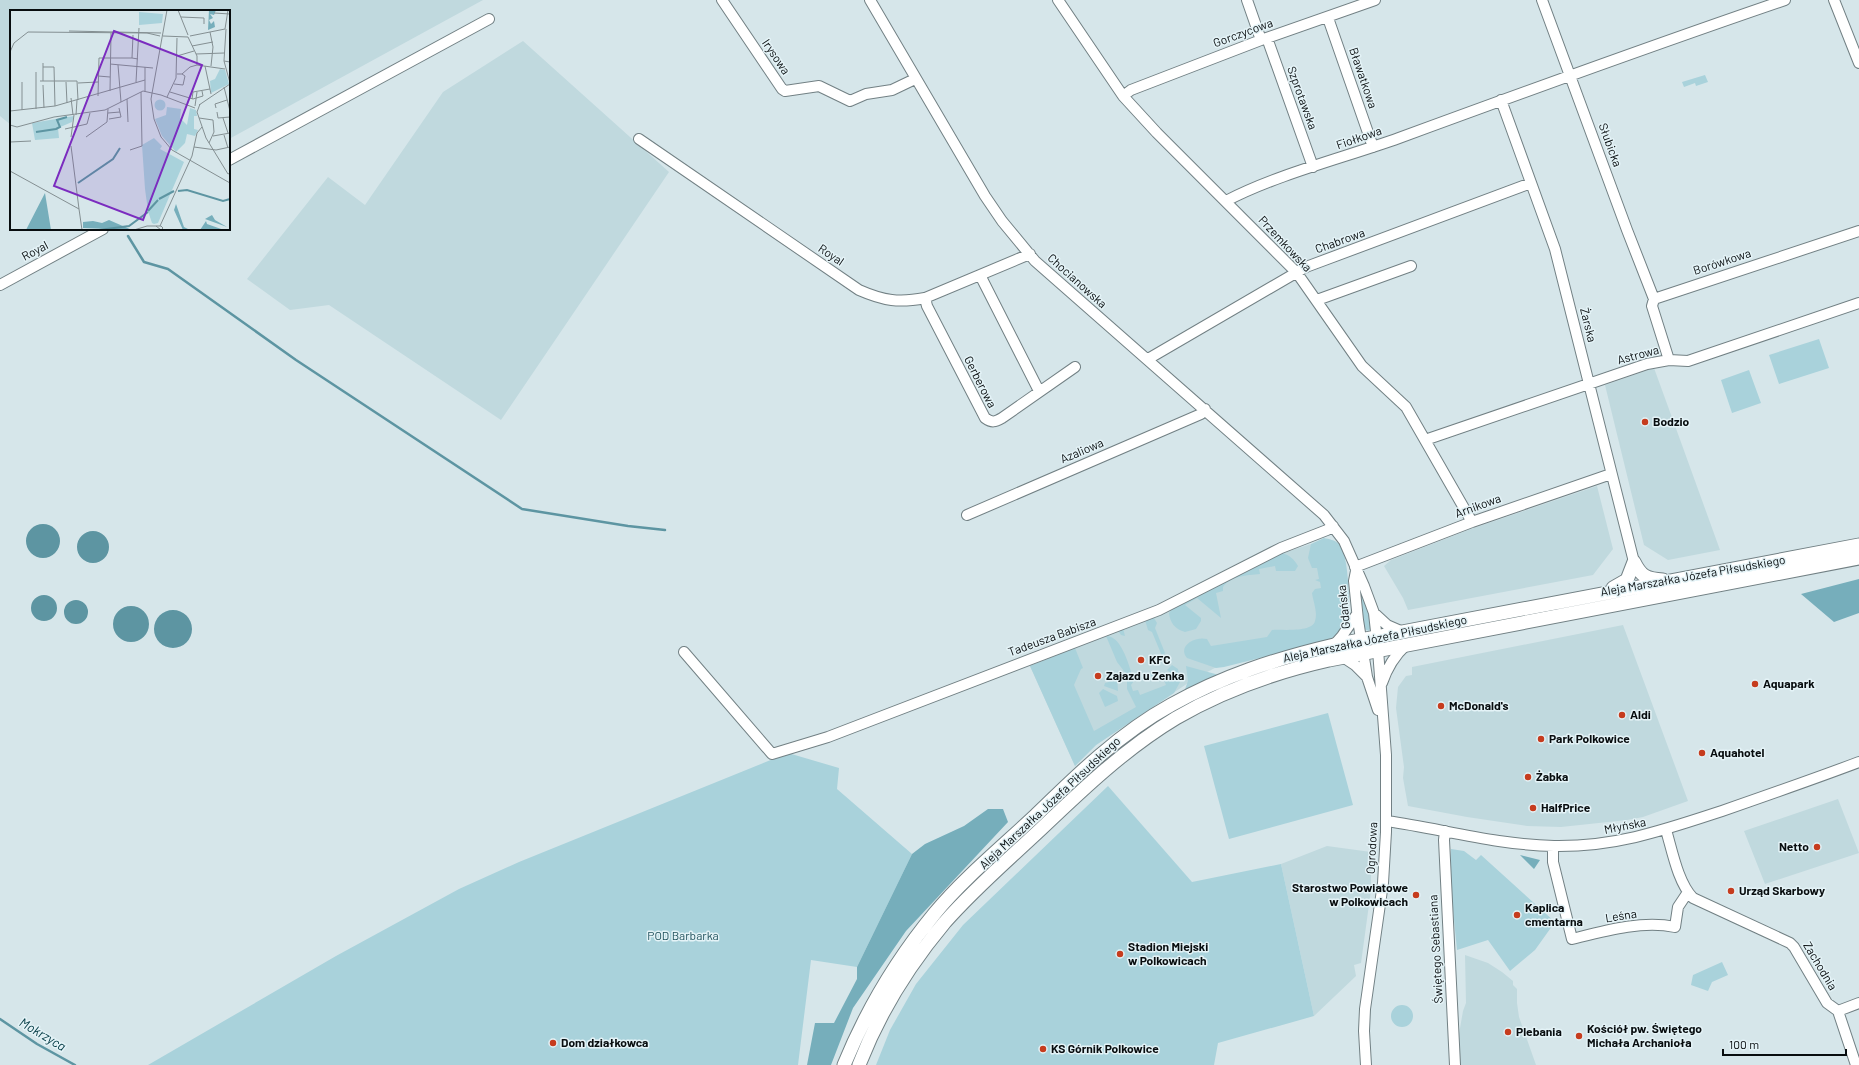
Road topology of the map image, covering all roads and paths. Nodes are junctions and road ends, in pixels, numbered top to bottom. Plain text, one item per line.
1 (722, 0) edge
2 (870, 0) edge
3 (1058, 0) edge
4 (1247, 0) edge
5 (1375, 0) edge
6 (1542, 0) edge
7 (1785, 0) edge
8 (1834, 0) edge
9 (1328, 18) junction
10 (489, 19) dead end
11 (1264, 39) junction
12 (1859, 63) edge
13 (1571, 76) junction
14 (915, 79) junction
15 (1123, 96) junction
16 (1501, 100) junction
17 (639, 139) dead end
18 (1373, 147) junction
19 (230, 159) edge
20 (1313, 167) junction
21 (1531, 183) junction
22 (1226, 201) junction
23 (101, 230) edge
24 (1859, 231) edge
25 (1030, 254) junction
26 (1411, 266) dead end
27 (1296, 273) junction
28 (980, 275) junction
29 (0, 285) edge
30 (925, 298) junction
31 (1654, 299) junction
32 (1317, 300) junction
33 (1859, 303) edge
34 (1148, 359) junction
35 (1669, 360) junction
36 (1075, 367) dead end
37 (1589, 383) junction
38 (1039, 391) junction
39 (1205, 409) junction
40 (1425, 440) junction
41 (1611, 474) junction
42 (967, 515) dead end
43 (1472, 522) junction
44 (1334, 526) junction
45 (1859, 545) edge
46 (1859, 558) edge
47 (1634, 562) junction
48 (1355, 569) junction
49 (1674, 580) junction
50 (1606, 592) junction
51 (1374, 613) junction
52 (1357, 614) junction
53 (1403, 632) junction
54 (1377, 637) junction
55 (1361, 640) junction
56 (1334, 645) junction
57 (1406, 646) junction
58 (1378, 650) junction
59 (684, 652) dead end
60 (1364, 654) junction
61 (1343, 657) junction
62 (1367, 677) junction
63 (1381, 687) junction
64 (1383, 727) junction
65 (1859, 762) edge
66 (1386, 821) junction
67 (1666, 830) junction
68 (1445, 831) junction
69 (1553, 846) junction
70 (1688, 892) junction
71 (1859, 1003) edge
72 (1838, 1011) junction
73 (844, 1065) edge
74 (859, 1065) edge
75 (1366, 1065) edge
76 (1455, 1065) edge
77 (1856, 1065) edge

1 - 14 street, Irysowa
2 - 14 street, Chocianowska
3 - 15 street, Przemkowska
4 - 11 street, Szprotawska
5 - 9 street, Gorczycowa
6 - 13 street, Słubicka
7 - 13 street, Fiołkowa
8 - 12 street
9 - 11 street, Gorczycowa
9 - 18 street, Bławatkowa
10 - 19 street
11 - 15 street, Gorczycowa
11 - 20 street, Szprotawska
13 - 16 street, Fiołkowa
13 - 31 street, Słubicka
14 - 25 street, Chocianowska
15 - 22 street, Przemkowska
16 - 18 street, Fiołkowa
16 - 21 street, Żarska
17 - 30 street, Royal
18 - 20 street, Fiołkowa
20 - 22 street, Fiołkowa
21 - 27 street, Chabrowa
21 - 37 street, Żarska
22 - 27 street, Przemkowska
23 - 29 street, Royal
24 - 31 street, Borówkowa
25 - 28 street, Royal
25 - 34 street, Chocianowska
26 - 32 street
27 - 32 street, Przemkowska
27 - 34 street, Chabrowa
28 - 30 street, Royal
28 - 38 street
30 - 38 street, Gerberowa
31 - 35 street
32 - 40 street, Przemkowska
33 - 35 street, Astrowa
34 - 39 street, Chocianowska
35 - 37 street, Astrowa
36 - 38 street, Gerberowa
37 - 40 street, Astrowa
37 - 41 street, Żarska
39 - 42 street, Azaliowa
39 - 44 street, Chocianowska
40 - 43 street, Przemkowska
41 - 43 street, Arnikowa
41 - 47 street, Żarska
43 - 48 street, Arnikowa
44 - 48 street, Gdańska
44 - 59 street, Tadeusza Babisza
45 - 49 main road, Aleja Marszałka Józefa Piłsudskiego
46 - 57 main road, Aleja Marszałka Józefa Piłsudskiego
47 - 49 main road
47 - 50 main road
48 - 51 street, Gdańska
48 - 52 street, Gdańska
49 - 50 main road, Aleja Marszałka Józefa Piłsudskiego
50 - 53 main road, Aleja Marszałka Józefa Piłsudskiego
51 - 53 street
51 - 54 street, Gdańska
52 - 55 street, Gdańska
52 - 56 street
53 - 54 main road, Aleja Marszałka Józefa Piłsudskiego
54 - 55 main road, Aleja Marszałka Józefa Piłsudskiego
54 - 58 street, Gdańska
55 - 56 main road, Aleja Marszałka Józefa Piłsudskiego
55 - 60 street, Ogrodowa
56 - 73 main road, Aleja Marszałka Józefa Piłsudskiego
57 - 58 main road, Aleja Marszałka Józefa Piłsudskiego
57 - 63 street
58 - 60 main road, Aleja Marszałka Józefa Piłsudskiego
58 - 63 street, Ogrodowa
60 - 61 main road, Aleja Marszałka Józefa Piłsudskiego
60 - 62 street, Ogrodowa
61 - 62 street
61 - 74 main road, Aleja Marszałka Józefa Piłsudskiego
62 - 64 street, Ogrodowa
63 - 64 street, Ogrodowa
64 - 66 street, Ogrodowa
65 - 67 street, Młyńska
66 - 68 street, Młyńska
66 - 75 street, Ogrodowa
67 - 69 street, Młyńska
67 - 70 street
68 - 69 street, Młyńska
68 - 76 street, Świętego Sebastiana
69 - 70 street, Leśna
70 - 72 street, Zachodnia
71 - 72 street
72 - 77 street

